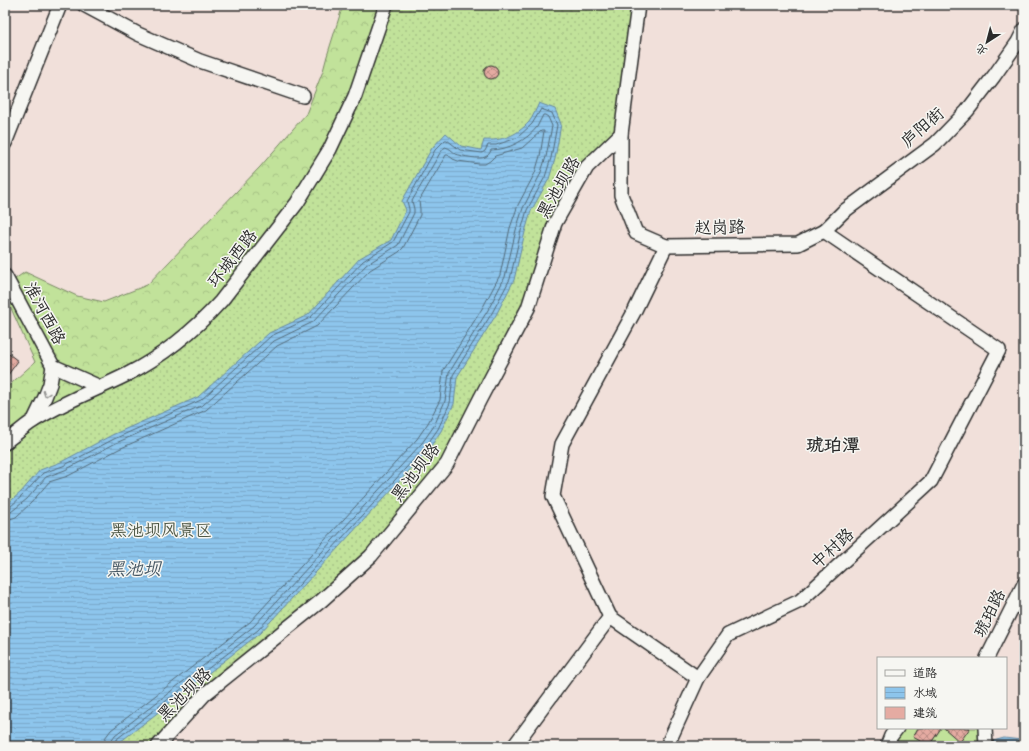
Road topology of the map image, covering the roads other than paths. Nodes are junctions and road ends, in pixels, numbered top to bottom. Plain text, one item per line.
1 (60, 5) edge
2 (84, 5) edge
3 (386, 5) edge
4 (638, 5) edge
5 (1024, 30) edge
6 (304, 96) dead end
7 (622, 134) junction
8 (5, 143) edge
9 (824, 231) junction
10 (666, 246) junction
11 (5, 276) edge
12 (53, 366) junction
13 (100, 387) junction
14 (34, 420) junction
15 (5, 443) edge
16 (1024, 584) edge
17 (610, 618) junction
18 (987, 657) edge
19 (698, 678) junction
20 (896, 729) edge
21 (158, 746) edge
22 (514, 746) edge
23 (667, 746) edge
24 (887, 746) edge

1 - 8 street
2 - 6 street
3 - 13 street, 环城西路
4 - 7 street, 赵岗路
5 - 9 street, 庐阳街
7 - 10 street, 赵岗路
7 - 21 street, 黑池坝路
9 - 10 street, 赵岗路
9 - 19 street, 中村路
10 - 17 street
11 - 12 street, 淮河西路
12 - 13 street
12 -> 14 street
13 - 14 street, 环城西路
14 - 15 street, 环城西路
16 - 18 street, 琥珀路
17 - 19 street
17 - 22 street
19 - 23 street, 中村路
20 - 24 street

